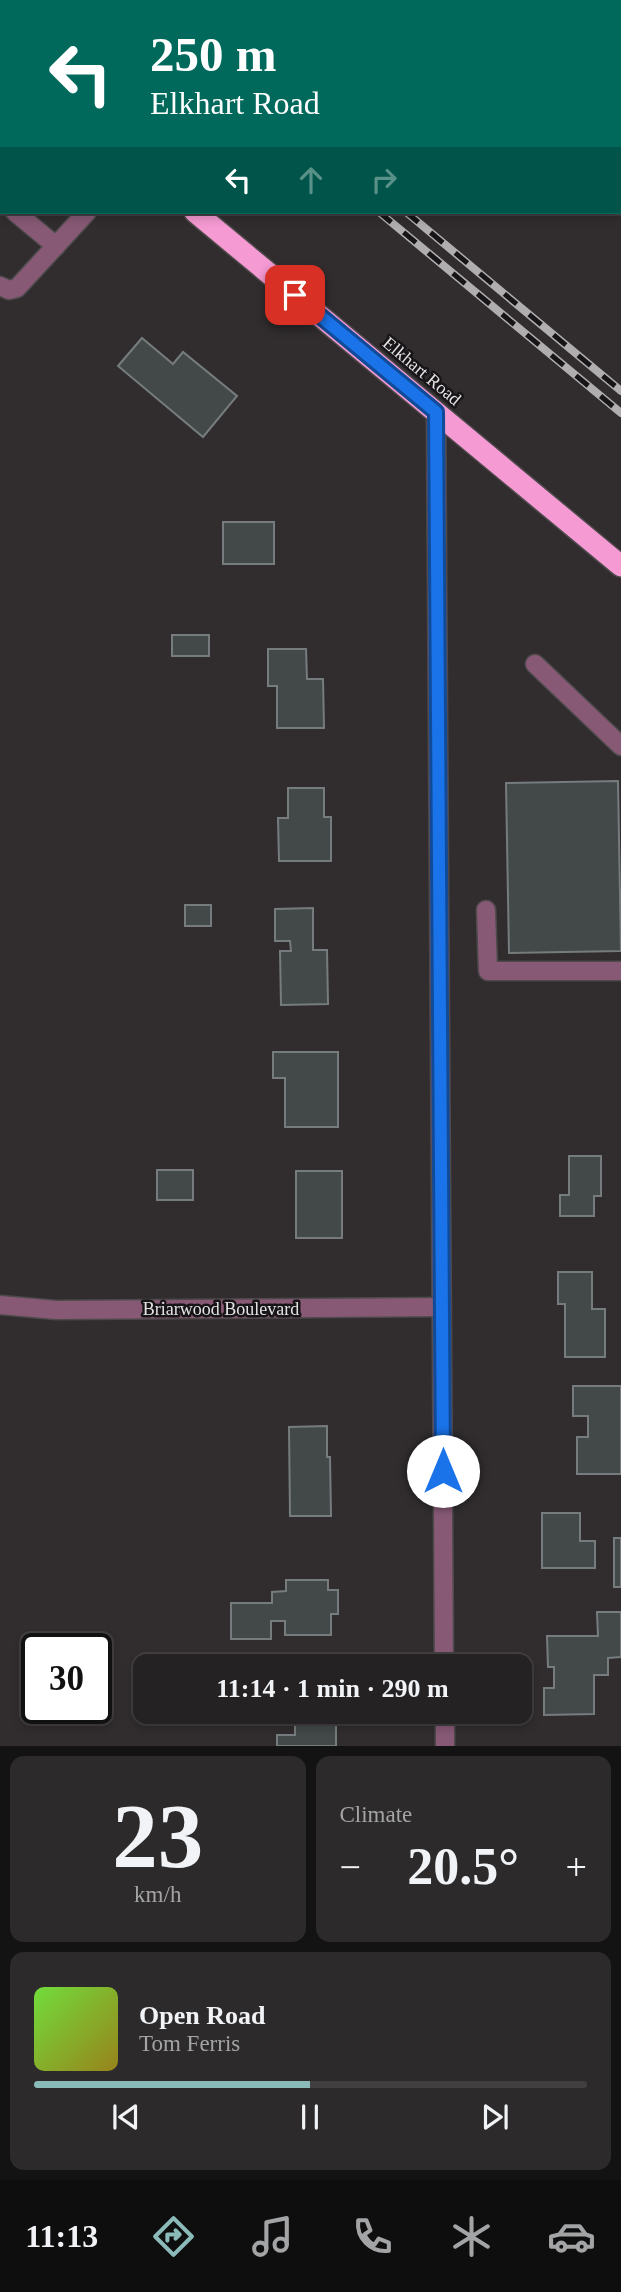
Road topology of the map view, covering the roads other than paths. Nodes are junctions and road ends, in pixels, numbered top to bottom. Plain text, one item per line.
1 (17, 214) edge
2 (85, 214) edge
3 (197, 214) edge
4 (55, 246) junction
5 (0, 286) edge
6 (436, 412) junction
7 (621, 566) edge
8 (535, 664) dead end
9 (621, 746) edge
10 (485, 911) dead end
11 (621, 971) edge
12 (0, 1305) edge
13 (442, 1307) junction
14 (444, 1654) edge
15 (445, 1724) edge
16 (445, 1746) edge

1 - 4 street
2 - 4 street
3 - 6 highway, Elkhart Road
4 - 5 street
6 - 7 highway, Elkhart Road
6 - 13 street
8 - 9 street
10 - 11 street
12 - 13 street, Briarwood Boulevard
13 - 14 street
15 - 16 street

